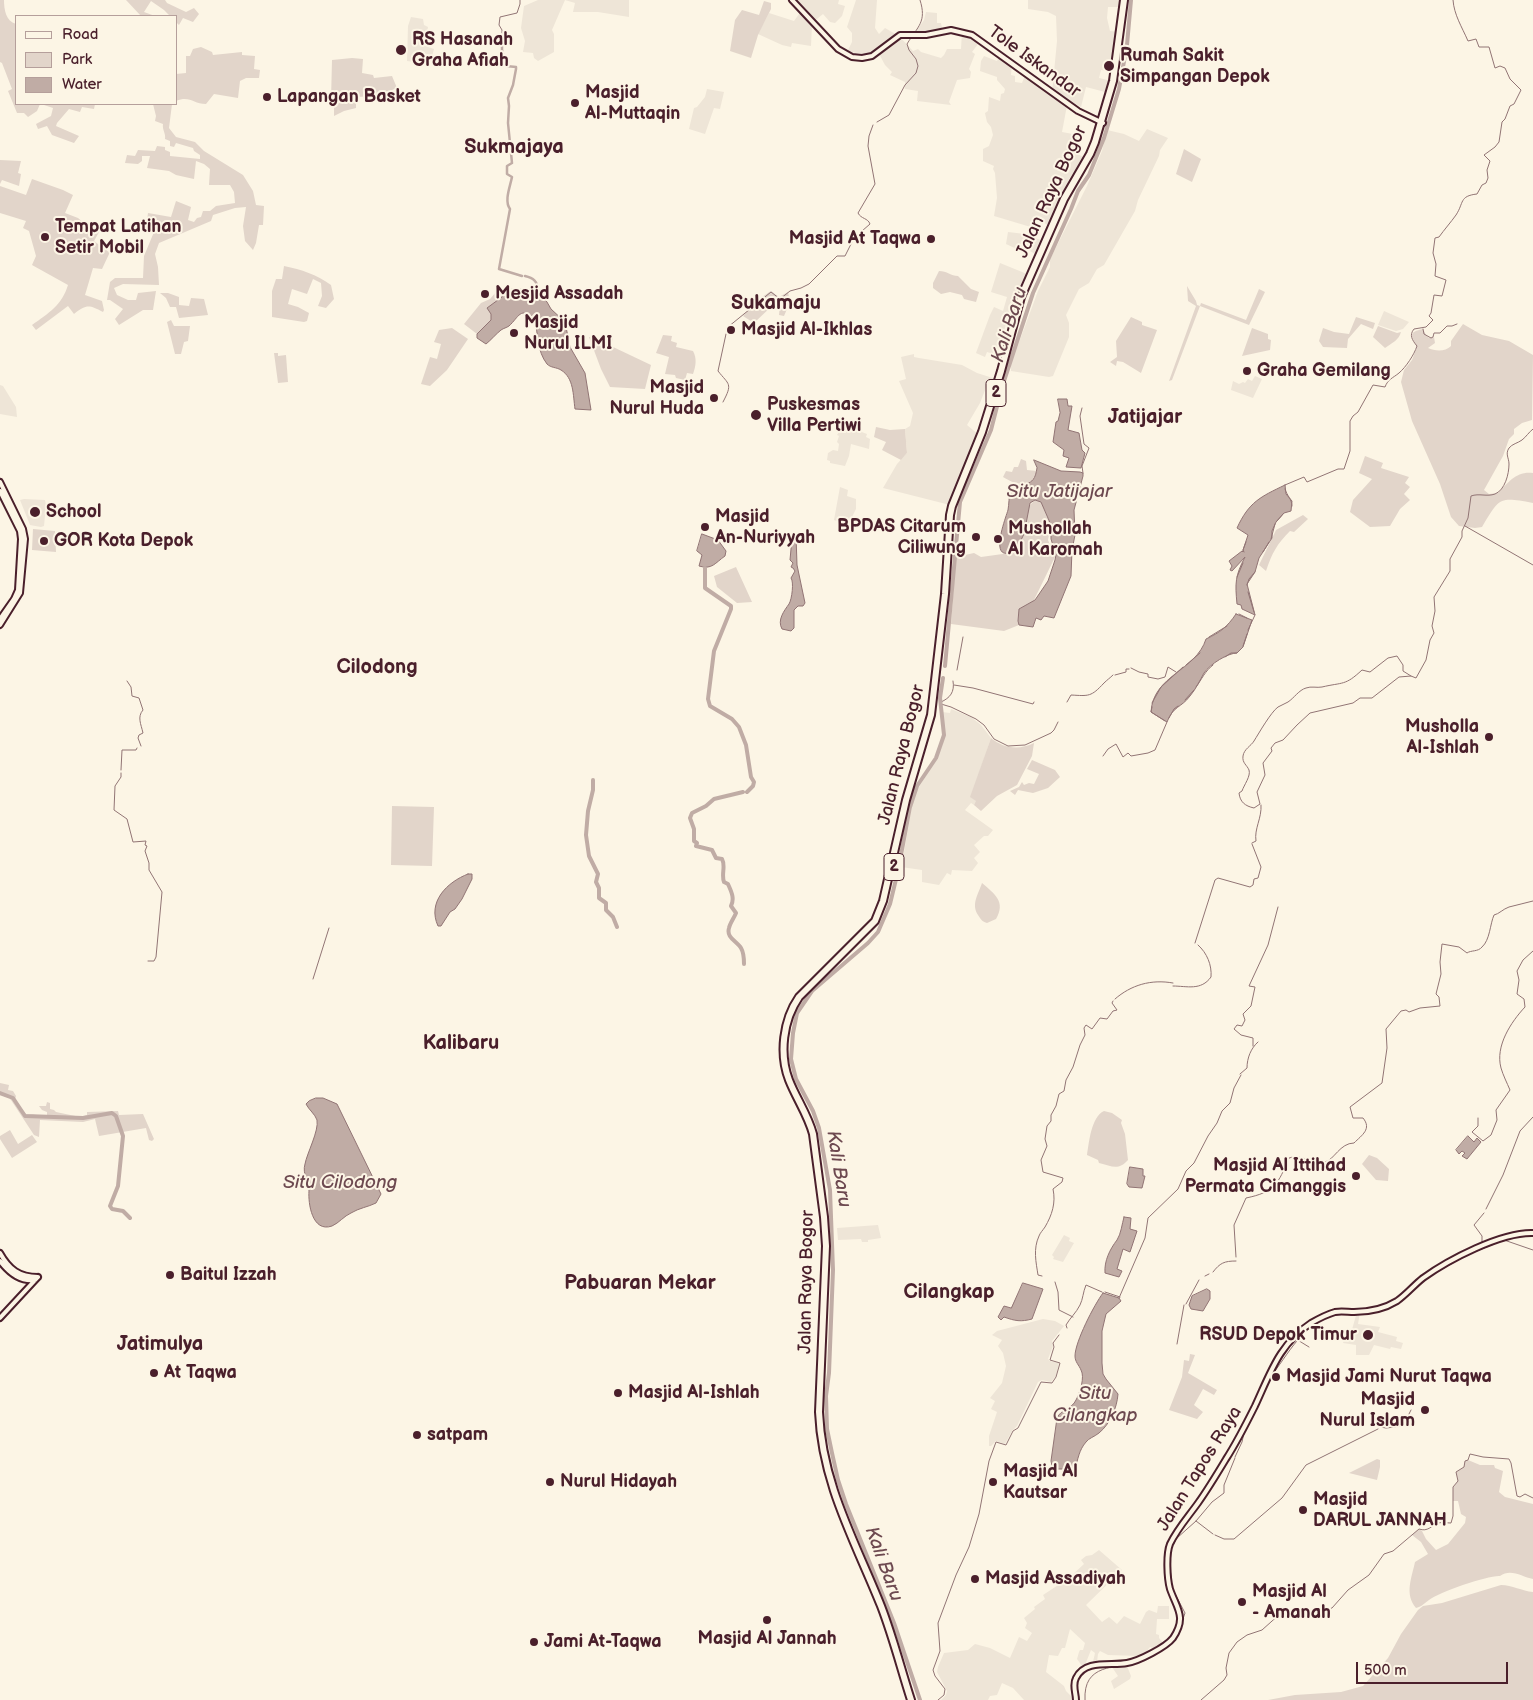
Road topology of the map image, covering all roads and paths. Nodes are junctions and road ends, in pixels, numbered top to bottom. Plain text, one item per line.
1 (792, 0) edge
2 (1125, 0) edge
3 (1102, 124) junction
4 (0, 482) edge
5 (0, 492) edge
6 (23, 548) junction
7 (0, 619) edge
8 (0, 625) edge
9 (1533, 1233) edge
10 (0, 1253) edge
11 (0, 1261) edge
12 (31, 1283) junction
13 (0, 1318) edge
14 (912, 1700) edge
15 (1076, 1700) edge

1 - 3 main road, Tole Iskandar
2 - 3 highway, Jalan Raya Bogor / 2
3 - 14 highway, Jalan Raya Bogor / 2
4 - 6 main road
5 - 6 main road
6 - 7 main road
6 - 8 main road
9 - 15 main road, Jalan Tapos Raya
10 - 12 main road
11 - 12 main road
12 - 13 main road

